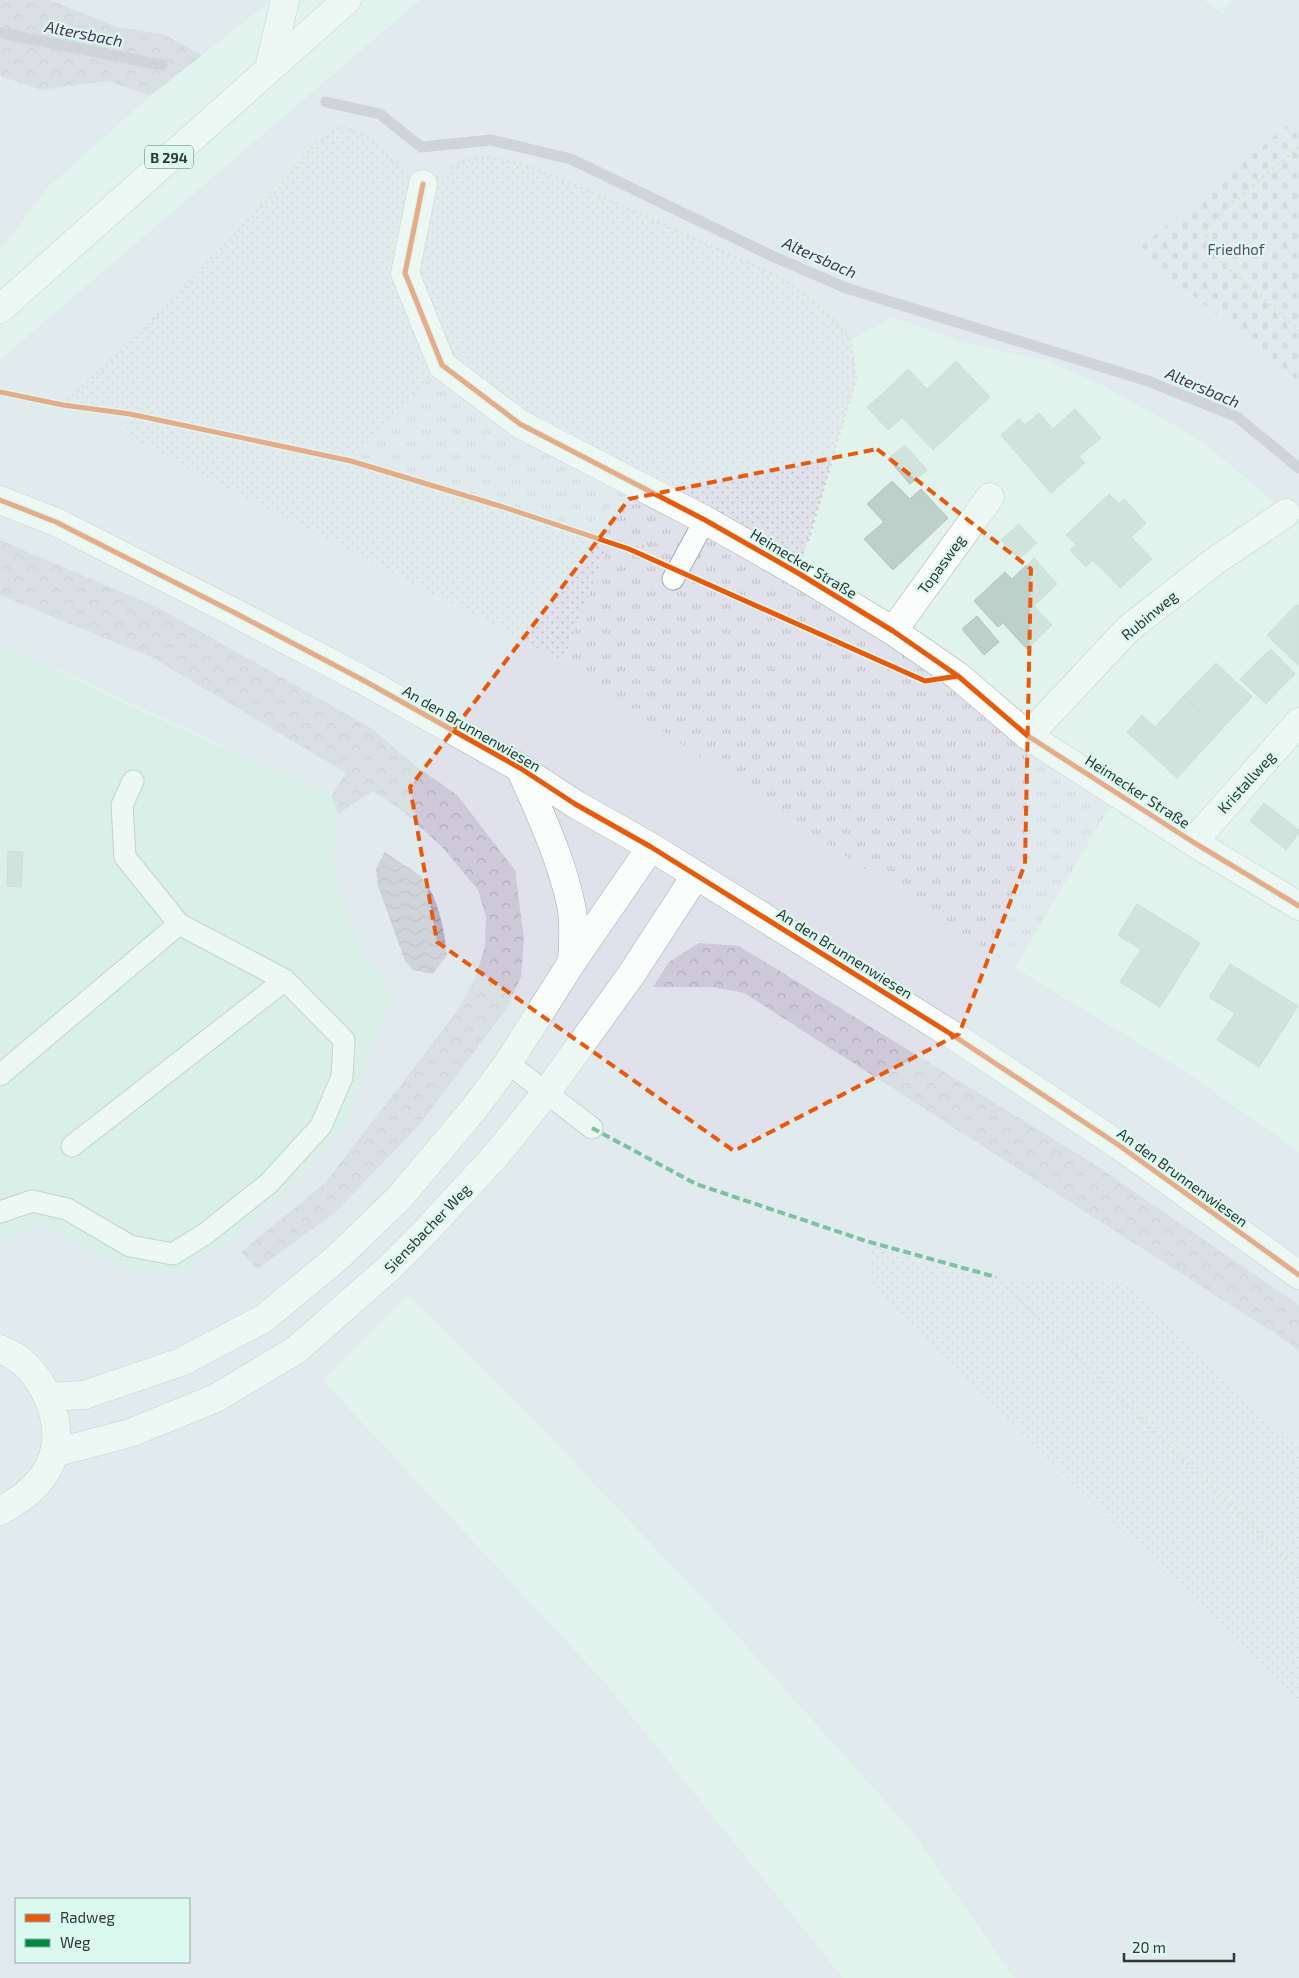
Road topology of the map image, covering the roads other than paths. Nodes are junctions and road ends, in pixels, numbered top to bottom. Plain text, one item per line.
1 (285, 0) edge
2 (347, 0) edge
3 (269, 68) junction
4 (423, 184) road end
5 (0, 309) edge
6 (990, 497) dead end
7 (0, 500) edge
8 (1286, 514) dead end
9 (705, 520) junction
10 (675, 574) road end
11 (892, 632) junction
12 (1299, 722) edge
13 (1028, 736) junction
14 (520, 768) junction
15 (133, 781) dead end
16 (1193, 842) junction
17 (652, 847) junction
18 (696, 875) junction
19 (1299, 906) edge
20 (179, 924) junction
21 (572, 962) junction
22 (285, 980) junction
23 (508, 1063) junction
24 (0, 1074) edge
25 (546, 1093) junction
26 (592, 1128) dead end
27 (72, 1146) dead end
28 (0, 1212) edge
29 (1299, 1275) edge
30 (0, 1350) edge
31 (49, 1397) junction
32 (54, 1453) junction
33 (0, 1513) edge

1 - 3 main road
2 - 3 main road, B 294
3 - 5 main road, B 294
4 - 9 main road, Heimecker Straße
6 - 11 main road, Topasweg
7 - 14 main road, An den Brunnenwiesen
8 - 13 main road, Rubinweg
9 - 10 lane
9 - 11 main road, Heimecker Straße
11 - 13 main road, Heimecker Straße
12 - 16 main road, Kristallweg
13 - 16 main road, Heimecker Straße
14 - 17 main road, An den Brunnenwiesen
14 - 21 main road
15 - 20 lane
16 - 19 main road, Heimecker Straße
17 - 18 main road, An den Brunnenwiesen
17 - 21 main road
18 - 25 main road, Siensbacher Weg
18 - 29 main road, An den Brunnenwiesen
20 - 22 lane
20 - 24 lane
21 - 23 main road
22 - 27 lane
22 - 28 lane
23 - 25 lane
23 - 31 main road
25 - 26 lane
25 - 32 main road, Siensbacher Weg
30 - 31 main road
31 - 32 main road
32 - 33 main road

